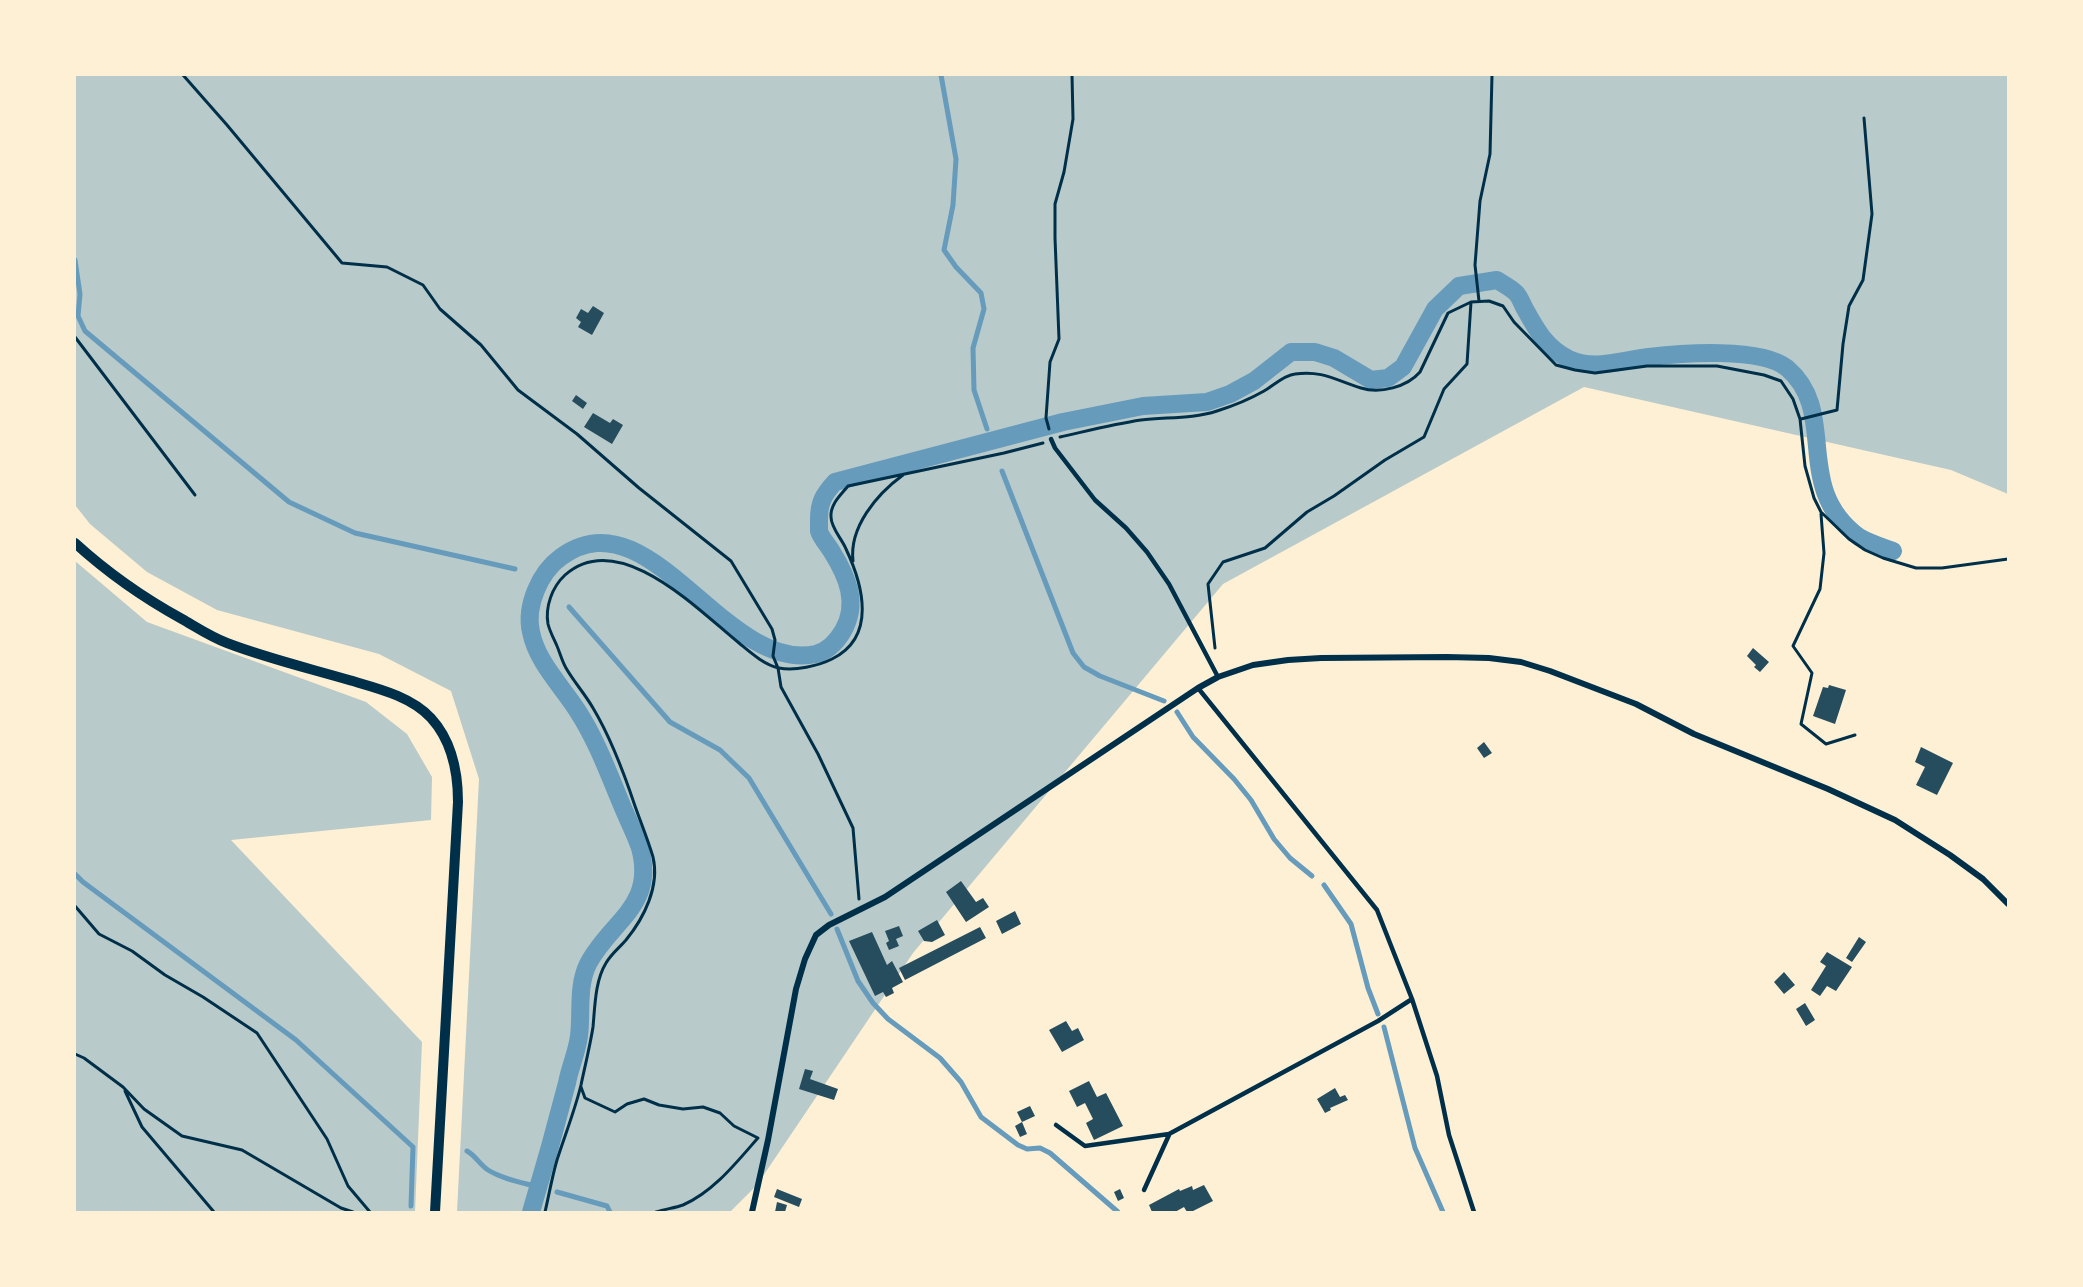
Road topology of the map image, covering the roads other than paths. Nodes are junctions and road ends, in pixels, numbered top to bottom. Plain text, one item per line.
1 (1051, 439) road end
2 (75, 543) edge
3 (1218, 677) junction
4 (1198, 688) junction
5 (2008, 904) edge
6 (1412, 999) junction
7 (1056, 1125) dead end
8 (1169, 1134) junction
9 (1144, 1190) dead end
10 (435, 1212) edge
11 (752, 1212) edge
12 (1474, 1212) edge

1 - 3 lane
2 - 10 street
3 - 4 street
3 - 5 street
4 - 6 lane
4 - 11 street
6 - 8 lane
6 - 12 lane
7 - 8 lane
8 - 9 lane

